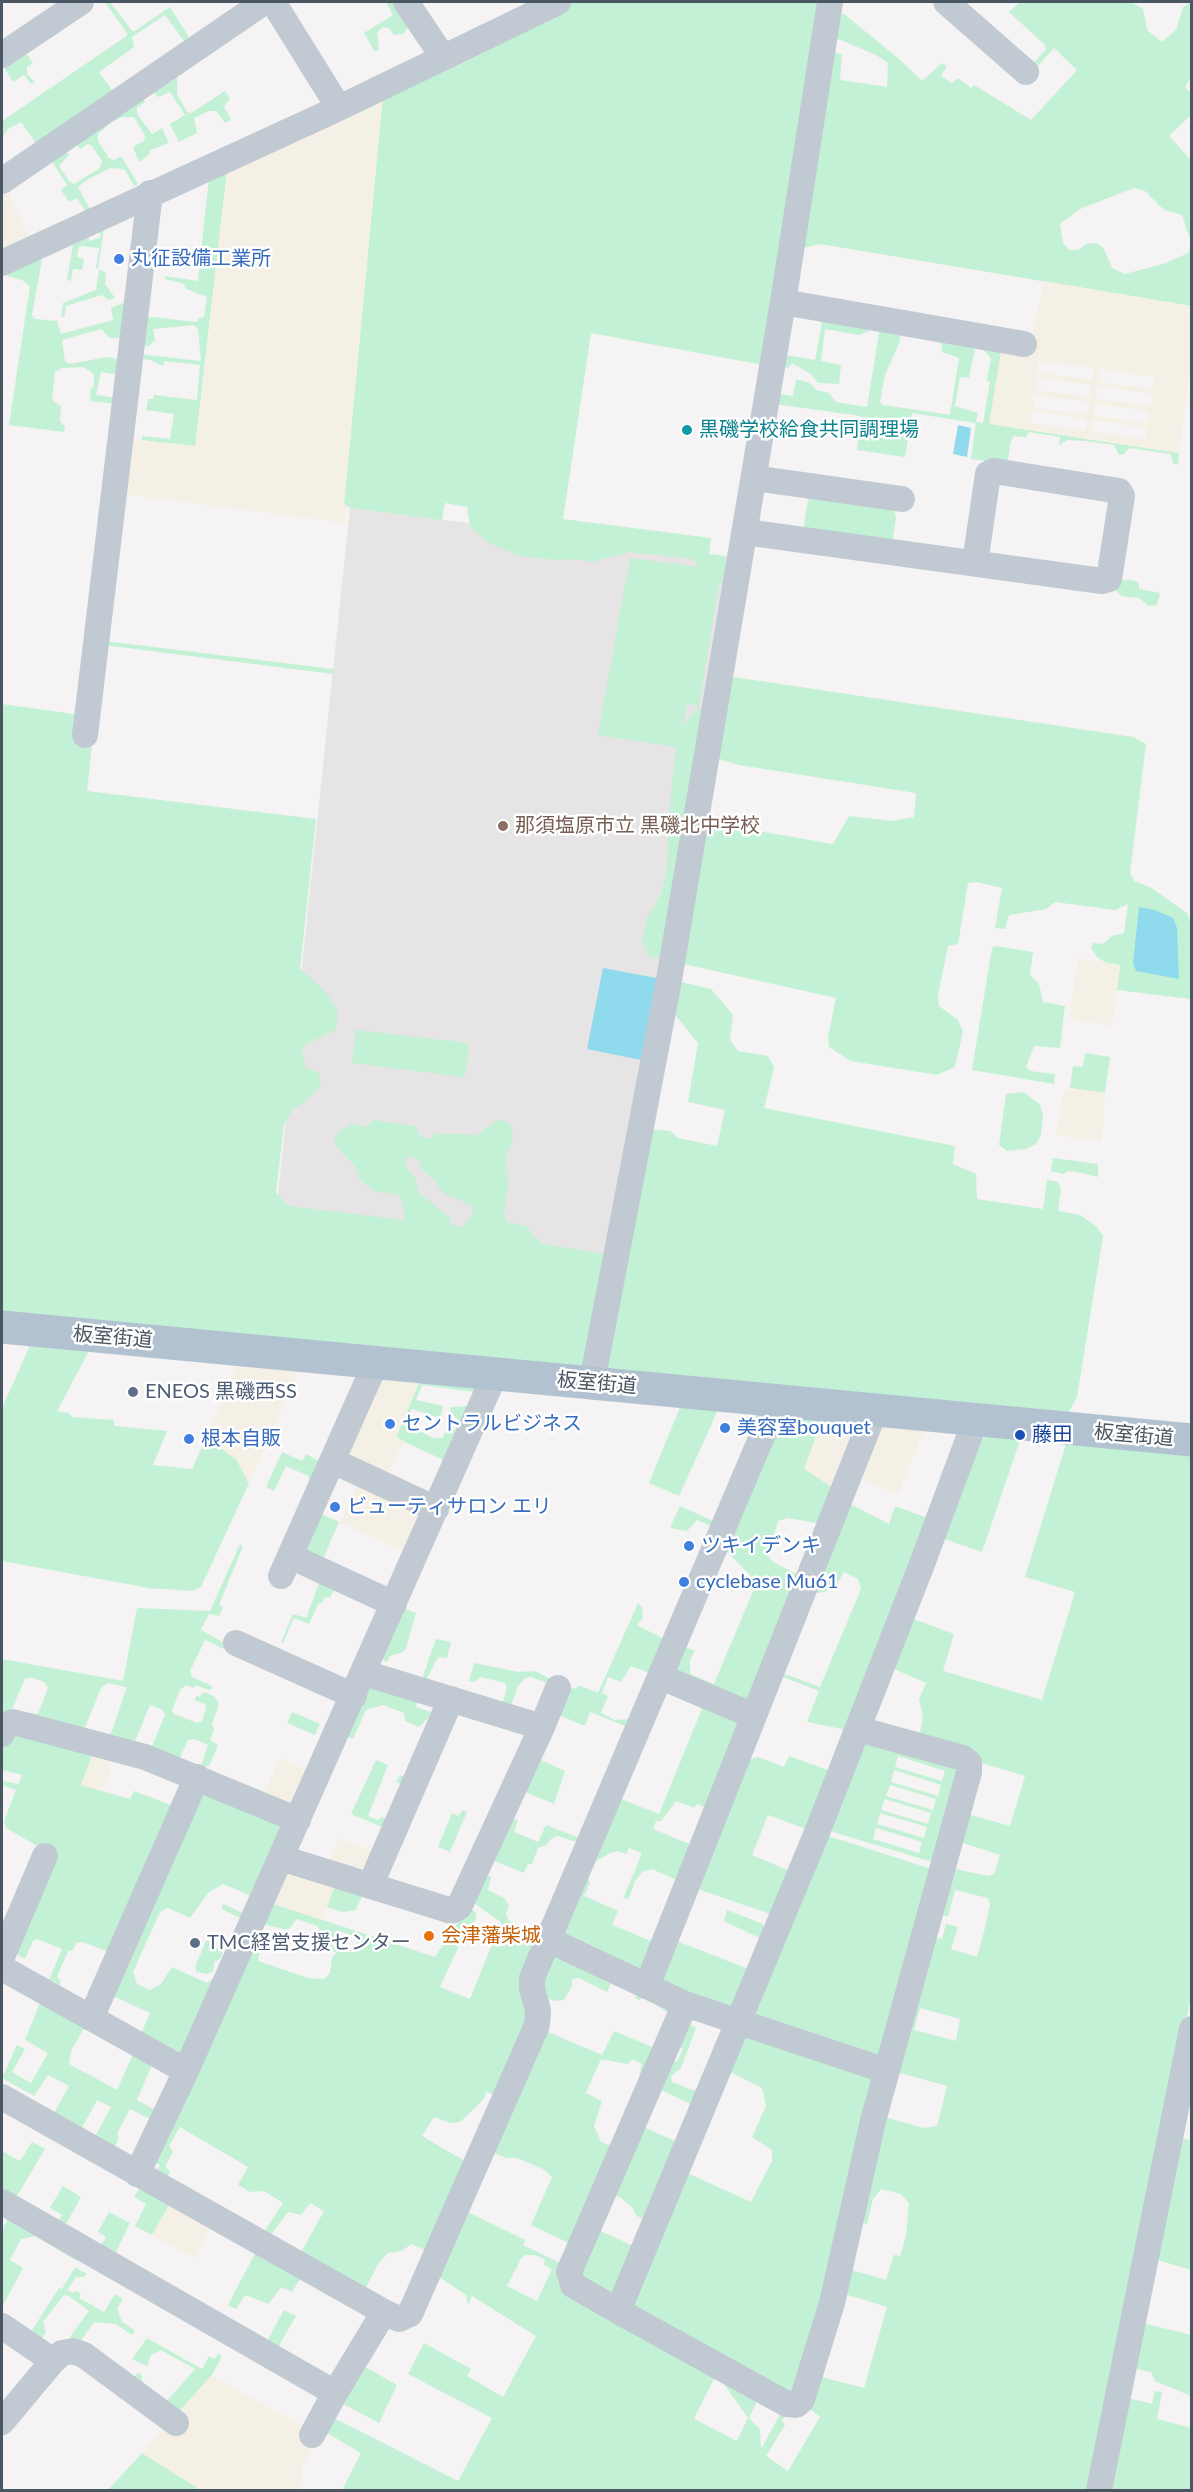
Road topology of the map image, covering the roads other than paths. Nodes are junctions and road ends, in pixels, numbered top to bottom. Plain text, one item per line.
1 (81, 2) edge
2 (264, 2) edge
3 (273, 2) edge
4 (406, 2) edge
5 (558, 2) edge
6 (830, 2) edge
7 (946, 2) edge
8 (2, 56) edge
9 (443, 57) junction
10 (1026, 72) dead end
11 (339, 108) junction
12 (2, 181) edge
13 (150, 193) junction
14 (2, 263) edge
15 (783, 302) junction
16 (1024, 344) dead end
17 (754, 478) junction
18 (902, 499) dead end
19 (745, 532) junction
20 (975, 563) junction
21 (85, 735) dead end
22 (2, 1327) edge
23 (376, 1362) junction
24 (495, 1374) junction
25 (592, 1382) junction
26 (777, 1401) junction
27 (875, 1410) junction
28 (975, 1421) junction
29 (1191, 1440) edge
30 (333, 1461) junction
31 (436, 1509) junction
32 (394, 1604) junction
33 (236, 1643) dead end
34 (661, 1677) junction
35 (359, 1685) junction
36 (558, 1688) dead end
37 (451, 1699) junction
38 (754, 1716) junction
39 (542, 1727) junction
40 (858, 1729) junction
41 (2, 1734) edge
42 (197, 1777) junction
43 (298, 1820) junction
44 (45, 1856) dead end
45 (281, 1858) junction
46 (370, 1886) junction
47 (549, 1940) junction
48 (2, 1957) edge
49 (2, 1968) edge
50 (647, 1986) junction
51 (685, 2004) junction
52 (91, 2018) junction
53 (739, 2022) junction
54 (1191, 2029) edge
55 (186, 2071) junction
56 (886, 2071) junction
57 (2, 2097) edge
58 (137, 2174) junction
59 (2, 2202) edge
60 (618, 2311) junction
61 (384, 2312) junction
62 (2, 2326) edge
63 (53, 2361) junction
64 (335, 2393) junction
65 (2, 2422) edge
66 (176, 2423) dead end
67 (312, 2435) dead end
68 (1099, 2490) edge

1 - 8 street
2 - 12 street
3 - 11 street
4 - 9 street
5 - 9 street
6 - 15 street
7 - 10 street
9 - 11 street
11 - 13 street
13 - 14 street
13 - 21 street
15 - 16 street
15 - 17 street
17 - 18 street
17 - 19 street
19 - 20 street
19 - 25 street
20 - 20 street
22 - 23 main road, 板室街道
23 - 24 main road, 板室街道
23 - 30 street
24 - 25 main road, 板室街道
24 - 31 street
25 - 26 main road, 板室街道
26 - 27 main road, 板室街道
26 - 34 street
27 - 28 main road, 板室街道
27 - 38 street
28 - 29 main road, 板室街道
28 - 40 street
30 - 31 street
30 - 32 street
31 - 32 street
32 - 35 street
33 - 35 street
34 - 38 street
34 - 47 street
35 - 37 street
35 - 43 street
36 - 39 street
37 - 39 street
37 - 46 street
38 - 50 street
39 - 46 street
40 - 53 street
40 - 56 street
41 - 42 street
42 - 43 street
42 - 52 street
43 - 45 street
44 - 48 street
45 - 46 street
45 - 55 street
47 - 50 street
47 - 61 street
49 - 52 street
50 - 51 street
51 - 53 street
51 - 60 street
52 - 55 street
53 - 56 street
53 - 60 street
54 - 68 street
55 - 58 street
56 - 60 street
57 - 58 street
58 - 61 street
59 - 64 street
61 - 64 street
62 - 63 street
63 - 65 street
63 - 66 street
64 - 67 street

